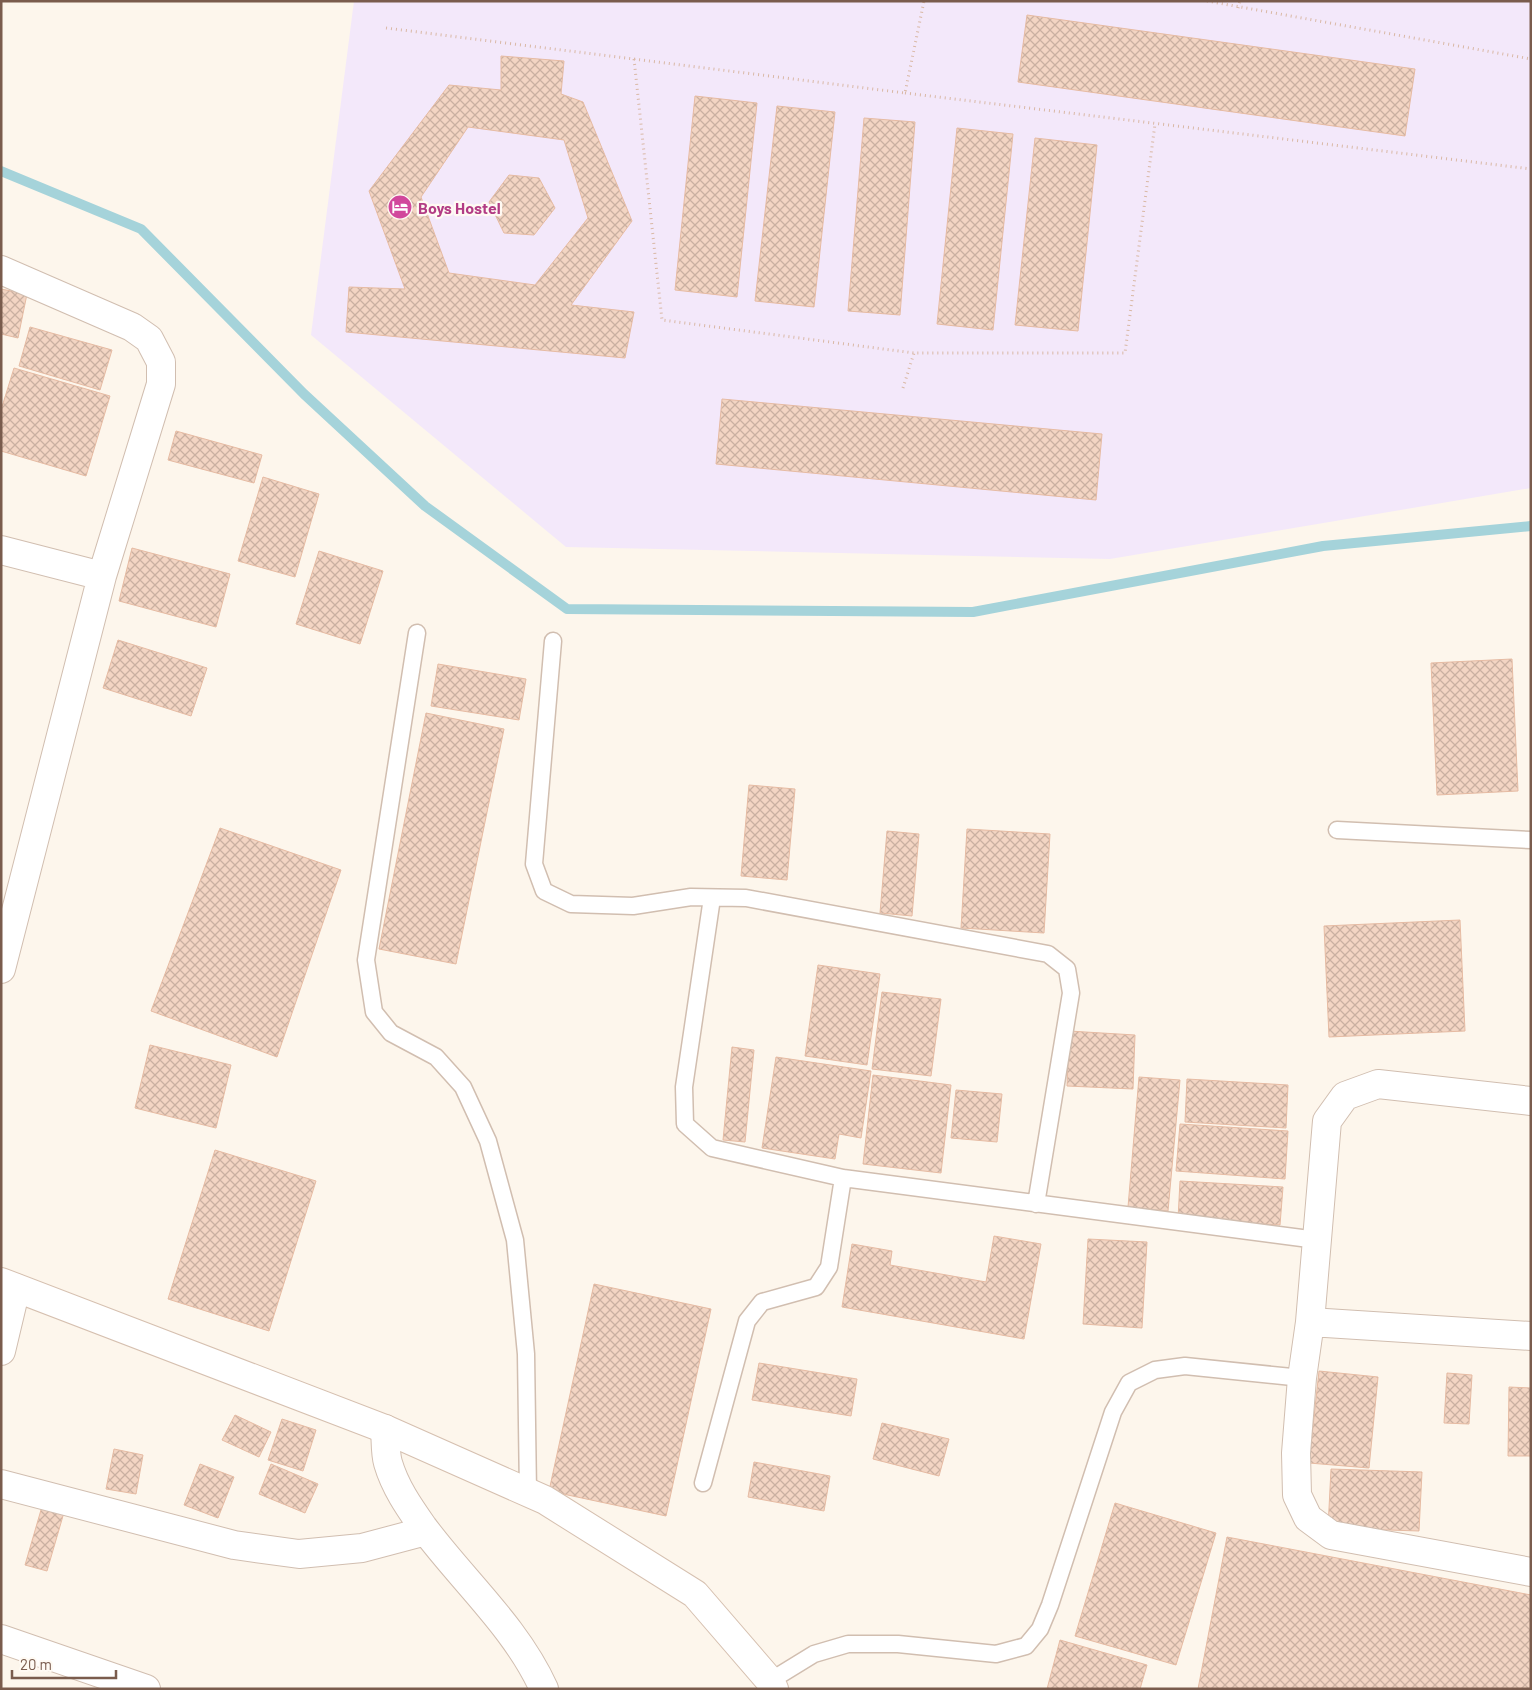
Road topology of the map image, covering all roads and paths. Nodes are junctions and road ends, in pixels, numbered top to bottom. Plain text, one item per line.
1 (924, 1) edge
2 (1207, 1) edge
3 (1240, 1) edge
4 (1238, 8) junction
5 (386, 28) dead end
6 (634, 59) junction
7 (1531, 59) edge
8 (905, 93) junction
9 (1155, 124) junction
10 (1531, 169) edge
11 (1, 270) edge
12 (914, 353) junction
13 (903, 388) dead end
14 (1, 550) edge
15 (102, 576) junction
16 (417, 634) dead end
17 (553, 641) dead end
18 (1337, 830) dead end
19 (1531, 840) edge
20 (712, 898) junction
21 (1, 969) edge
22 (1531, 1101) edge
23 (843, 1178) junction
24 (1036, 1204) junction
25 (1317, 1240) junction
26 (9, 1285) edge
27 (1310, 1322) junction
28 (1531, 1336) edge
29 (1, 1351) edge
30 (1302, 1378) junction
31 (385, 1429) junction
32 (703, 1483) dead end
33 (1, 1484) edge
34 (528, 1493) junction
35 (426, 1530) junction
36 (1531, 1572) edge
37 (1, 1639) edge
38 (772, 1685) edge
39 (146, 1689) edge
40 (544, 1689) edge

1 - 8 path
2 - 4 path
3 - 4 path
4 - 7 path
5 - 6 path
6 - 8 path
6 - 12 path
8 - 9 path
9 - 10 path
9 - 12 path
11 - 15 street
12 - 13 path
14 - 15 street
15 - 21 street
16 - 34 lane
17 - 20 lane
18 - 19 lane
20 - 23 lane
20 - 24 lane
22 - 25 street
23 - 24 lane
23 - 32 lane
24 - 25 lane
25 - 27 street
26 - 29 street
26 - 31 street
27 - 28 street
27 - 30 street
30 - 36 street
30 - 38 lane
31 - 34 street
31 - 35 street
33 - 35 street
34 - 38 street
35 - 40 street
37 - 39 street

